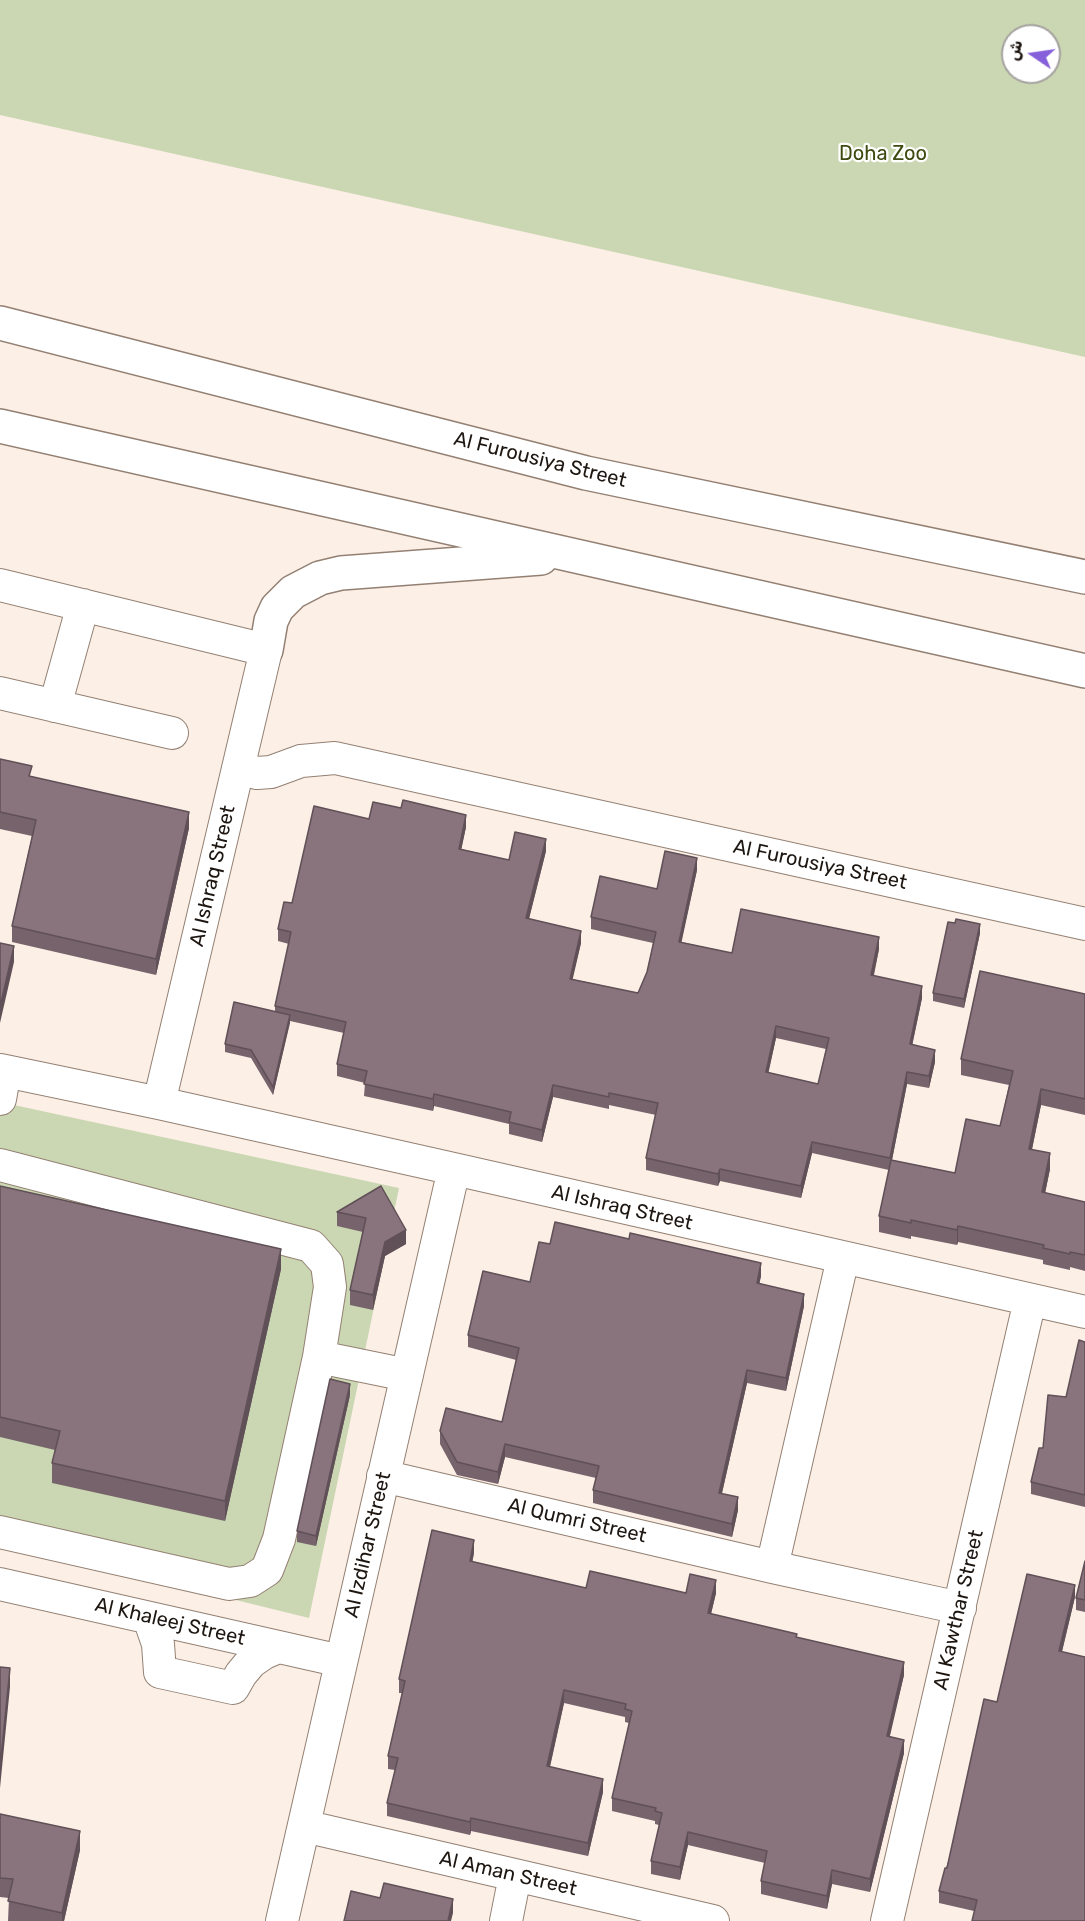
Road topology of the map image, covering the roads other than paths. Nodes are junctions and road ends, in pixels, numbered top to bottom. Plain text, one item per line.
1 (0, 324) edge
2 (0, 426) edge
3 (576, 556) junction
4 (1085, 576) edge
5 (0, 585) edge
6 (83, 604) junction
7 (269, 635) junction
8 (1085, 671) edge
9 (0, 693) edge
10 (55, 706) junction
11 (172, 734) dead end
12 (238, 768) junction
13 (1085, 924) edge
14 (2, 1080) edge
15 (159, 1103) junction
16 (0, 1166) edge
17 (454, 1169) junction
18 (843, 1258) junction
19 (1030, 1300) junction
20 (1085, 1312) edge
21 (319, 1357) junction
22 (406, 1375) junction
23 (383, 1476) junction
24 (0, 1532) edge
25 (135, 1562) junction
26 (772, 1567) junction
27 (0, 1584) edge
28 (960, 1608) junction
29 (136, 1615) junction
30 (278, 1647) junction
31 (341, 1661) junction
32 (303, 1826) junction
33 (515, 1876) junction
34 (282, 1921) edge
35 (506, 1921) edge
36 (713, 1921) edge
37 (887, 1921) edge

1 - 4 highway, Al Furousiya Street
2 - 3 highway
3 - 7 highway
3 - 8 highway
5 - 6 street
6 - 7 street
6 - 10 street
7 - 12 street, Al Ishraq Street
9 - 10 street
10 - 11 street
12 - 13 street, Al Furousiya Street
12 - 15 street, Al Ishraq Street
14 - 15 street, Al Ishraq Street
15 - 17 street, Al Ishraq Street
16 - 21 street
17 - 18 street, Al Ishraq Street
17 - 22 street, Al Izdihar Street
18 - 19 street, Al Ishraq Street
18 - 26 street
19 - 20 street, Al Ishraq Street
19 - 28 street, Al Kawthar Street
21 - 22 street
21 - 25 street
22 - 23 street, Al Izdihar Street
23 - 26 street, Al Qumri Street
23 - 31 street, Al Izdihar Street
24 - 25 street
25 - 29 street
26 - 28 street, Al Qumri Street
27 - 29 street, Al Khaleej Street
28 - 37 street, Al Kawthar Street
29 - 30 street, Al Khaleej Street
29 - 30 street
30 - 31 street, Al Khaleej Street
31 - 32 street, Al Izdihar Street
32 - 33 street, Al Aman Street
32 - 34 street, Al Izdihar Street
33 - 35 street
33 - 36 street, Al Aman Street

